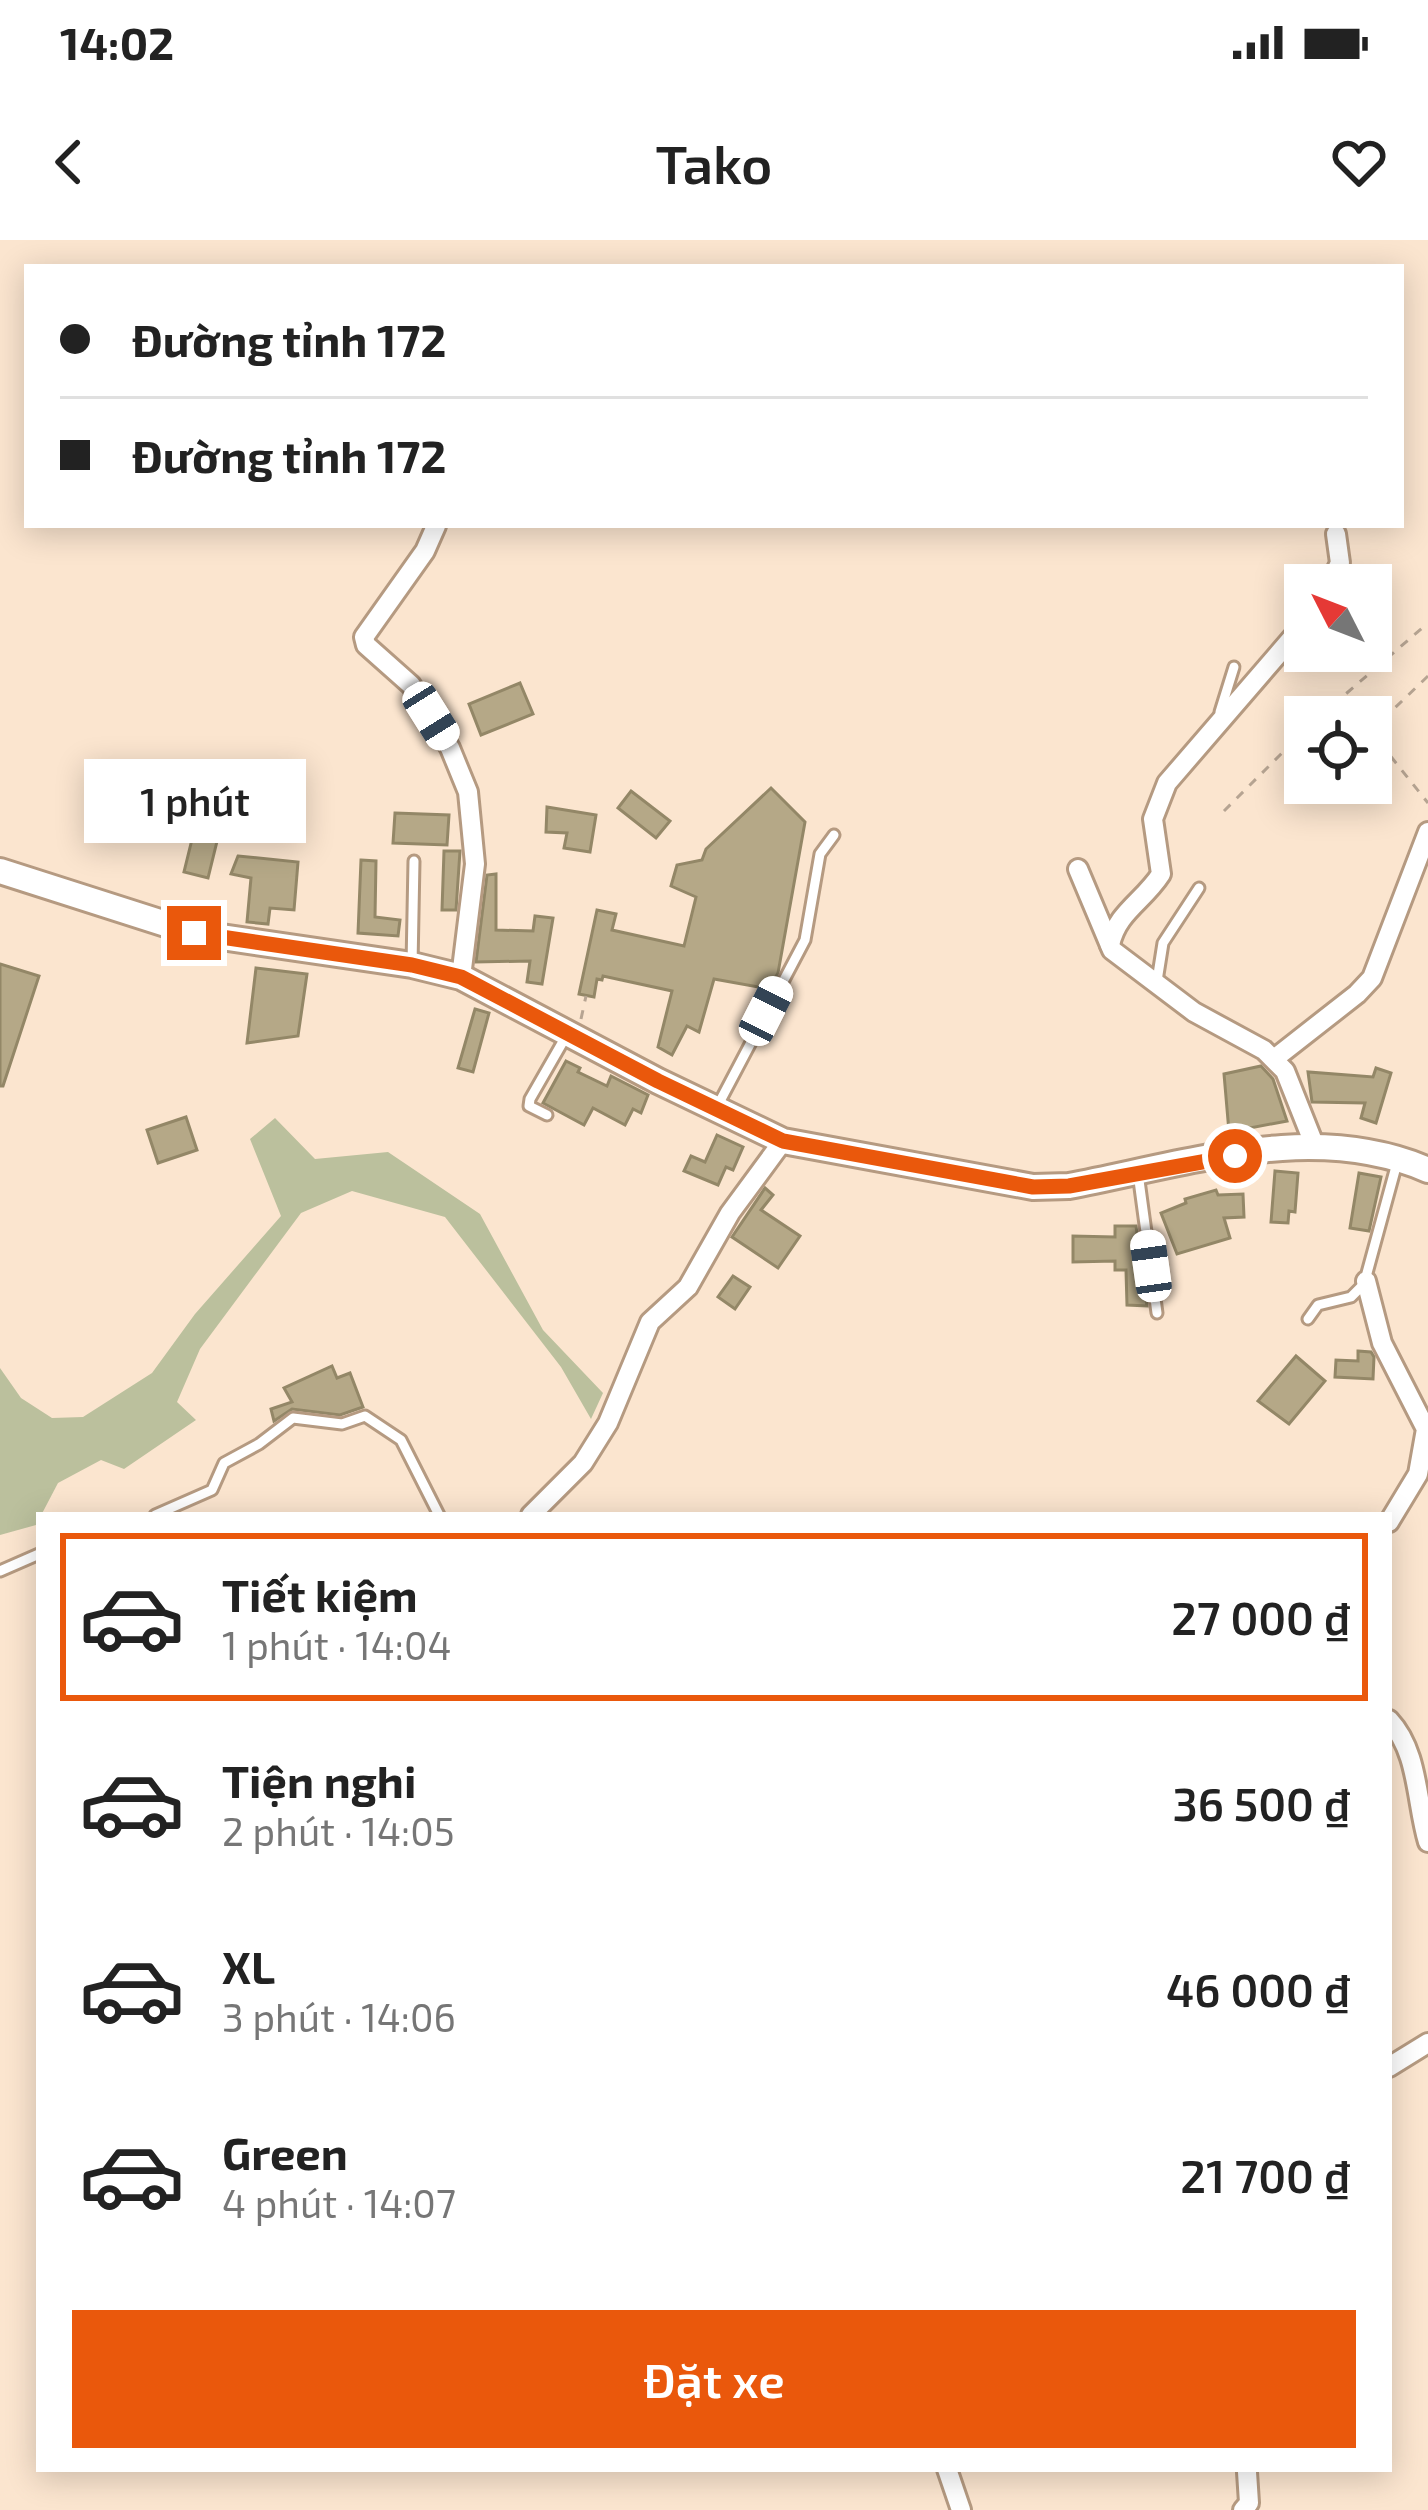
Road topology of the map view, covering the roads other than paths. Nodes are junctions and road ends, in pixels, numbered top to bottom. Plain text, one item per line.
1 (435, 528) edge
2 (1336, 534) dead end
3 (1340, 564) edge
4 (1284, 647) edge
5 (1234, 667) dead end
6 (1217, 723) junction
7 (1428, 832) edge
8 (834, 835) dead end
9 (414, 861) dead end
10 (1078, 869) dead end
11 (1, 874) edge
12 (1199, 888) dead end
13 (1110, 945) junction
14 (412, 965) junction
15 (461, 977) junction
16 (1155, 986) junction
17 (567, 1033) junction
18 (1274, 1059) junction
19 (715, 1110) junction
20 (547, 1115) dead end
21 (783, 1141) junction
22 (1315, 1144) junction
23 (1398, 1157) junction
24 (1428, 1170) edge
25 (1138, 1173) junction
26 (1366, 1281) junction
27 (1157, 1313) dead end
28 (1308, 1319) dead end
29 (162, 1512) edge
30 (437, 1512) edge
31 (534, 1512) edge
32 (1392, 1517) edge
33 (36, 1555) edge
34 (0, 1571) edge
35 (1392, 1723) edge
36 (1428, 1842) edge
37 (1428, 2043) edge
38 (1392, 2065) edge
39 (948, 2472) edge
40 (1247, 2472) dead end
41 (961, 2510) edge
42 (1243, 2510) edge

1 - 15 street
2 - 3 street
4 - 6 street
5 - 6 lane
6 - 13 street
7 - 18 street
8 - 19 lane
9 - 14 lane
10 - 13 street
11 - 14 main road
12 - 16 lane
13 - 16 street
14 - 15 main road
15 - 17 main road
16 - 18 street
17 - 19 main road
17 - 20 lane
18 - 22 street
19 - 21 main road
21 - 25 main road
21 - 31 street
22 - 23 main road
22 - 25 main road
23 - 24 main road
23 - 26 lane
25 - 27 lane
26 - 28 lane
26 - 32 street
29 - 30 lane
33 - 34 lane
35 - 36 street
37 - 38 street
39 - 41 street
40 - 42 street

